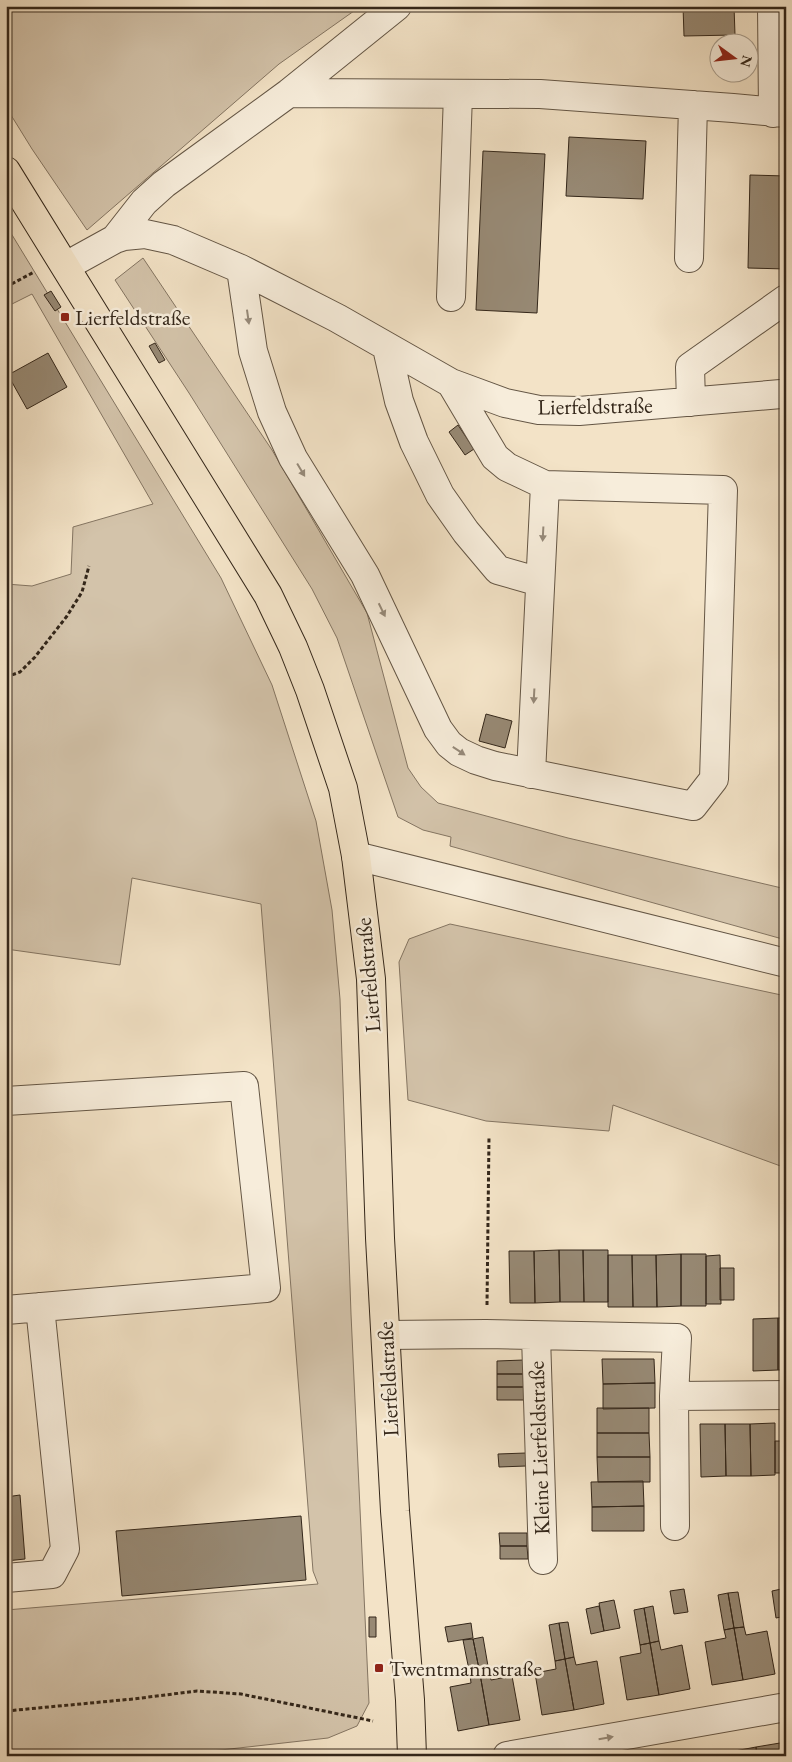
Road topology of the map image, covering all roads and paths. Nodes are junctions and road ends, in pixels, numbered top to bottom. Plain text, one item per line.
1 (397, 6) edge
2 (772, 6) edge
3 (289, 93) junction
4 (458, 94) junction
5 (693, 105) junction
6 (780, 113) edge
7 (6, 170) edge
8 (115, 240) junction
9 (689, 258) dead end
10 (66, 266) junction
11 (241, 269) junction
12 (451, 297) dead end
13 (786, 299) edge
14 (387, 348) junction
15 (451, 383) junction
16 (781, 394) dead end
17 (691, 402) junction
18 (546, 485) junction
19 (89, 566) dead end
20 (540, 582) junction
21 (6, 677) edge
22 (531, 774) junction
23 (356, 856) junction
24 (786, 963) edge
25 (6, 1101) edge
26 (490, 1136) dead end
27 (40, 1307) junction
28 (6, 1310) edge
29 (486, 1334) junction
30 (386, 1335) junction
31 (536, 1336) junction
32 (786, 1395) edge
33 (674, 1396) junction
34 (675, 1526) dead end
35 (543, 1560) dead end
36 (6, 1578) edge
37 (786, 1706) edge
38 (6, 1711) edge
39 (373, 1721) dead end
40 (412, 1756) edge
41 (507, 1756) edge

1 - 3 street
2 - 6 street
3 - 4 street
3 - 8 street
4 - 5 street
4 - 12 street
5 - 6 street
5 - 9 street
7 - 10 main road, Lierfeldstraße
8 - 10 street, Lierfeldstraße
8 - 11 street, Lierfeldstraße
10 - 23 main road, Lierfeldstraße
11 - 14 street, Lierfeldstraße
11 -> 22 street
13 - 17 street
14 - 15 street, Lierfeldstraße
14 - 20 street
15 - 17 street, Lierfeldstraße
15 - 18 street
16 - 17 street, Lierfeldstraße
18 -> 20 street
18 - 22 street
19 - 21 path
20 -> 22 street
23 - 24 street
23 - 30 main road, Lierfeldstraße
25 - 27 street
26 - 29 path
27 - 28 street
27 - 36 street
29 - 30 street, Kleine Lierfeldstraße
29 - 31 street, Kleine Lierfeldstraße
30 - 40 main road, Lierfeldstraße
31 - 33 street, Kleine Lierfeldstraße
31 - 35 street, Kleine Lierfeldstraße
32 - 33 street
33 - 34 street, Kleine Lierfeldstraße
41 -> 37 street
38 - 39 path

